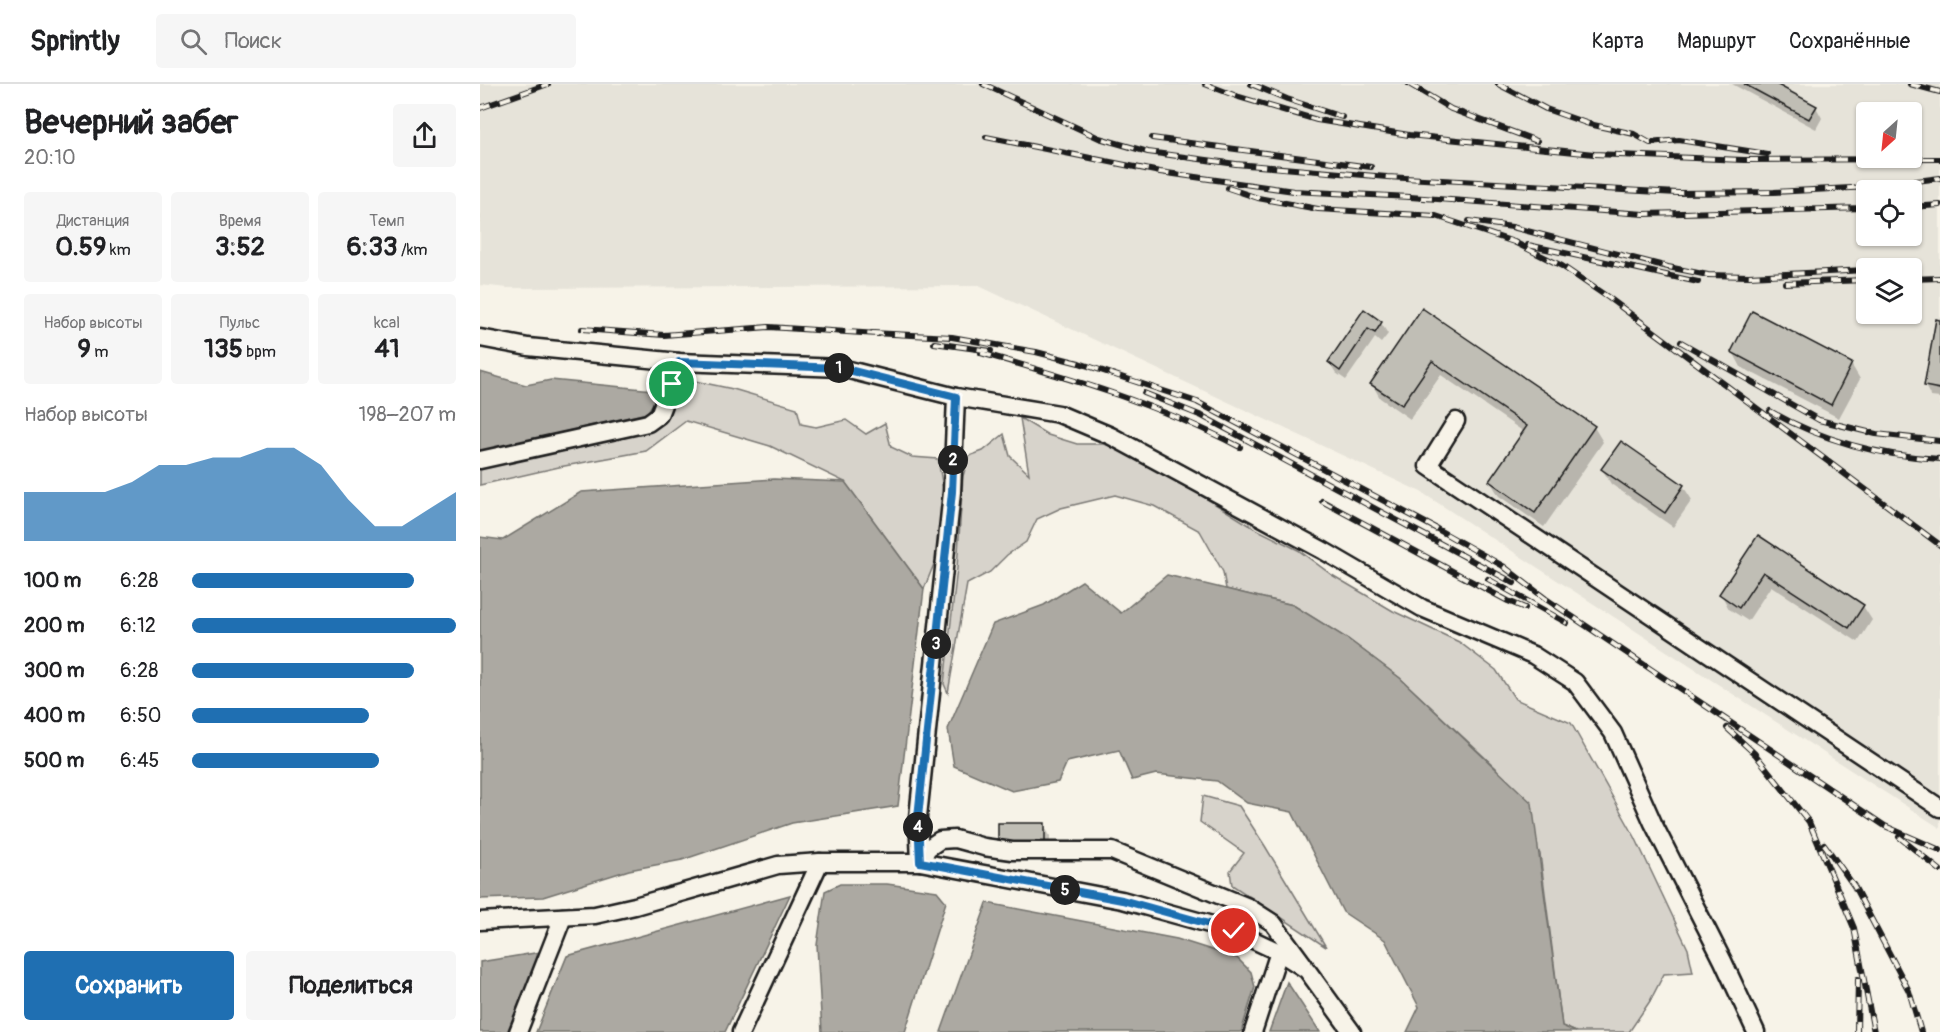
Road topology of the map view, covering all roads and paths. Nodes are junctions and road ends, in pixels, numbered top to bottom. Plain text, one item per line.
1 (480, 338) edge
2 (679, 362) junction
3 (956, 397) junction
4 (1456, 422) dead end
5 (480, 460) edge
6 (1940, 808) edge
7 (820, 862) junction
8 (920, 862) junction
9 (564, 917) junction
10 (480, 921) edge
11 (1279, 952) junction
12 (1307, 970) junction
13 (518, 1032) edge
14 (741, 1032) edge
15 (1253, 1032) edge
16 (1352, 1032) edge
17 (1756, 1032) edge

1 - 2 lane
2 - 3 lane
2 - 5 lane
3 - 8 lane
3 - 17 lane
4 - 6 lane
7 - 8 lane
7 - 9 lane
7 - 14 lane
8 - 11 lane
8 - 12 lane
9 - 10 lane
9 - 13 lane
11 - 12 lane
11 - 15 lane
12 - 16 lane

